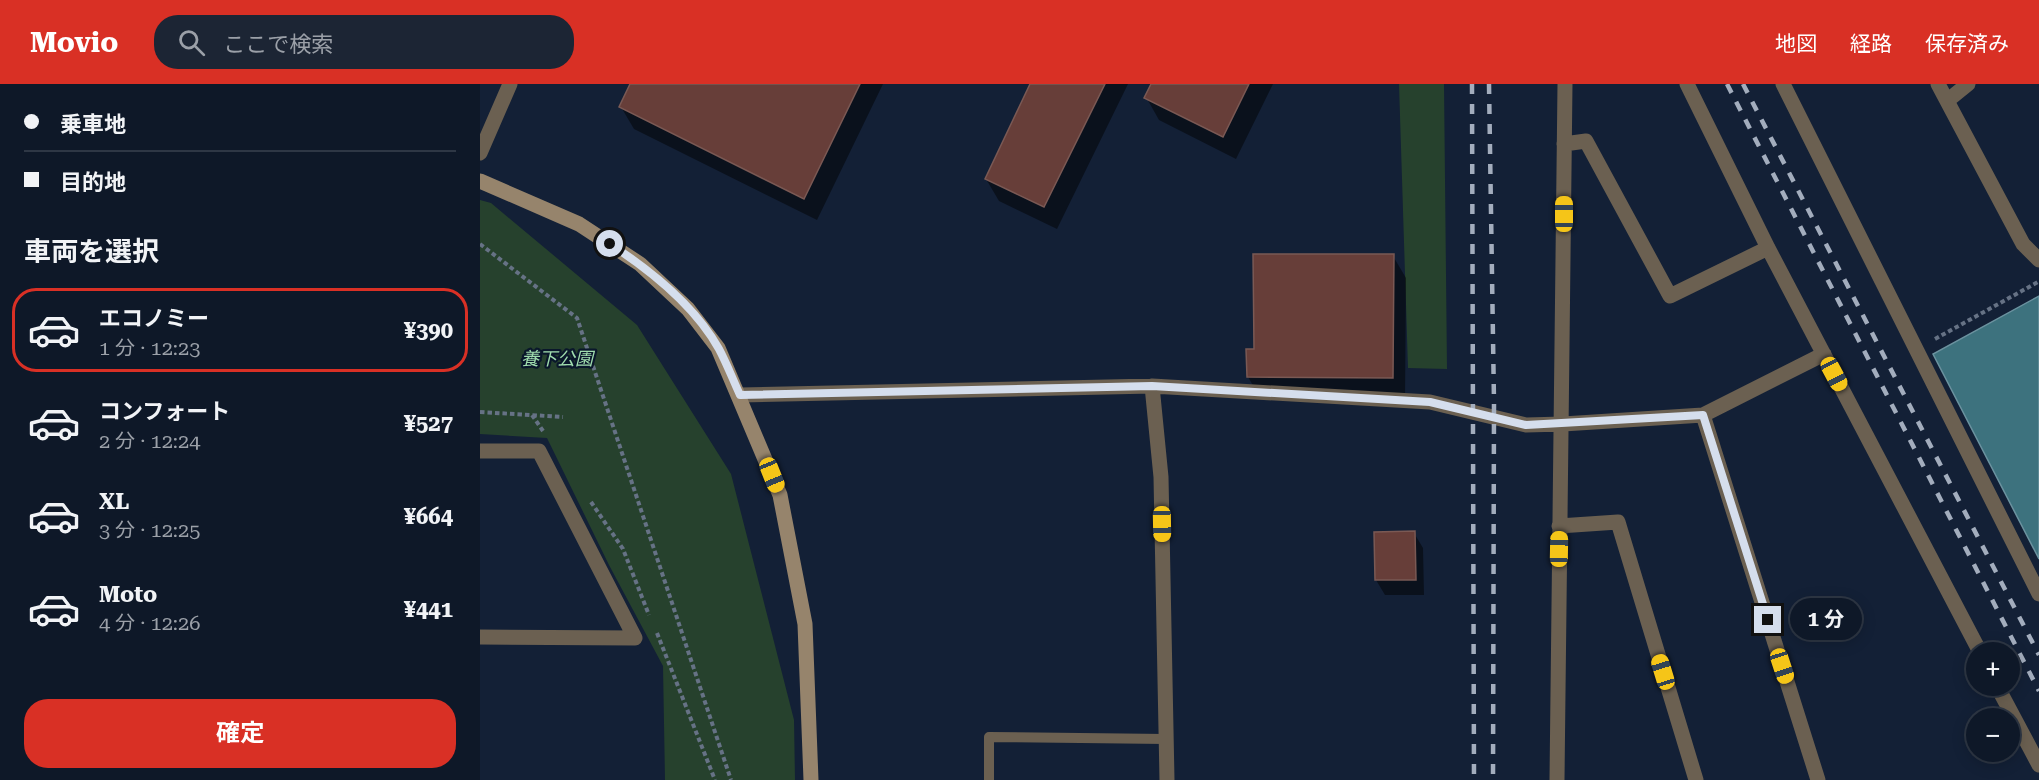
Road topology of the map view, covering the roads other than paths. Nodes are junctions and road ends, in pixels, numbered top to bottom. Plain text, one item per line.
1 (510, 84) edge
2 (1565, 84) edge
3 (1687, 84) edge
4 (1783, 84) edge
5 (1938, 84) edge
6 (1968, 84) edge
7 (1947, 101) junction
8 (1564, 144) junction
9 (480, 153) edge
10 (480, 181) edge
11 (1768, 248) junction
12 (2039, 260) edge
13 (1824, 354) junction
14 (1152, 386) junction
15 (740, 395) junction
16 (1703, 415) junction
17 (1563, 424) junction
18 (480, 451) edge
19 (1559, 526) junction
20 (2039, 594) edge
21 (480, 637) edge
22 (1975, 642) edge
23 (2002, 696) edge
24 (1166, 739) junction
25 (2039, 765) edge
26 (811, 780) edge
27 (989, 780) edge
28 (1167, 780) edge
29 (1557, 780) edge
30 (1696, 780) edge
31 (1818, 780) edge

1 - 9 street
2 - 8 street
3 - 11 street
4 - 20 street
5 - 7 street
6 - 7 street
7 - 12 street
8 - 11 street
8 - 17 street
10 - 15 street
11 - 13 street
13 - 16 street
13 - 22 street
14 - 15 street
14 - 17 street
14 - 24 street
15 - 26 street
16 - 17 street
16 - 31 street
17 - 19 street
18 - 21 street
19 - 29 street
19 - 30 street
23 - 25 street
24 - 27 lane
24 - 28 street

